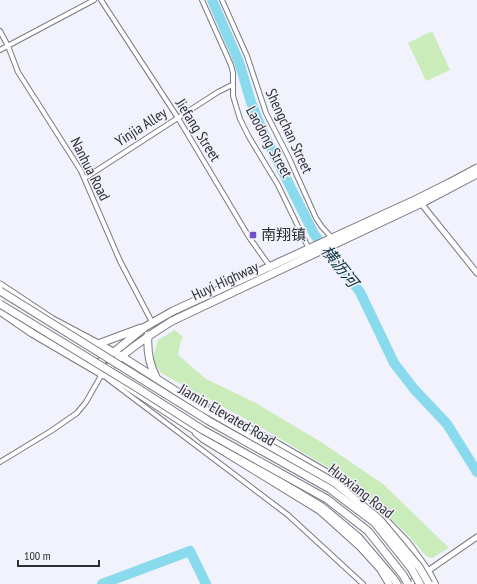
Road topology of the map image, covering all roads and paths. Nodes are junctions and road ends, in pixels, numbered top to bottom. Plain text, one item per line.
1 (94, 0) edge
2 (101, 0) edge
3 (202, 0) edge
4 (222, 0) edge
5 (0, 31) edge
6 (8, 46) junction
7 (0, 50) edge
8 (232, 85) junction
9 (178, 118) junction
10 (477, 168) edge
11 (477, 174) edge
12 (85, 178) junction
13 (419, 201) junction
14 (332, 242) junction
15 (314, 249) junction
16 (272, 270) junction
17 (477, 273) edge
18 (0, 285) edge
19 (0, 291) edge
20 (0, 304) edge
21 (0, 311) edge
22 (10, 318) junction
23 (0, 319) edge
24 (152, 322) junction
25 (145, 326) junction
26 (148, 335) junction
27 (98, 344) junction
28 (117, 354) junction
29 (91, 368) junction
30 (102, 374) junction
31 (157, 379) junction
32 (201, 407) junction
33 (190, 427) junction
34 (0, 462) edge
35 (477, 537) edge
36 (428, 571) junction
37 (363, 584) edge
38 (389, 584) edge
39 (397, 584) edge
40 (408, 584) edge
41 (420, 584) edge
42 (428, 584) edge
43 (434, 584) edge

1 - 6 street
2 - 9 street, Jiefang Street
3 - 8 street, Laodong Street
4 - 14 street, Shengchan Street
5 - 6 street, Nanhua Road
6 - 7 street
6 - 12 street, Nanhua Road
8 - 9 street, Yinjia Alley
8 - 15 street, Laodong Street
9 - 12 street, Yinjia Alley
9 - 16 street, Jiefang Street
10 - 13 main road, Huyi Highway
11 - 13 main road, Huyi Highway
12 - 24 street, Nanhua Road
13 - 14 main road, Huyi Highway
13 - 17 street
14 - 15 main road, Huyi Highway
15 - 16 main road, Huyi Highway
16 - 24 main road, Huyi Highway
16 - 26 main road, Huyi Highway
18 - 27 main road
19 - 41 main road, Jiamin Elevated Road, bridge
20 - 40 main road, Jiamin Elevated Road, bridge
21 - 22 main road
22 - 23 street
22 - 29 main road
24 - 25 main road, Huyi Highway
25 - 27 main road
25 - 28 main road, Huyi Highway
26 - 28 main road, Huyi Highway
26 - 31 main road
27 - 28 main road
28 - 29 main road
28 - 30 main road, Huyi Highway
28 - 31 main road, Huaxiang Road
29 - 30 main road
30 - 33 main road
30 - 34 street
30 - 37 street
31 - 32 main road, Huaxiang Road
32 - 36 main road
32 - 42 main road, Huaxiang Road, bridge
33 - 38 main road
33 - 39 main road
35 - 36 street
36 - 40 street
36 - 43 main road

